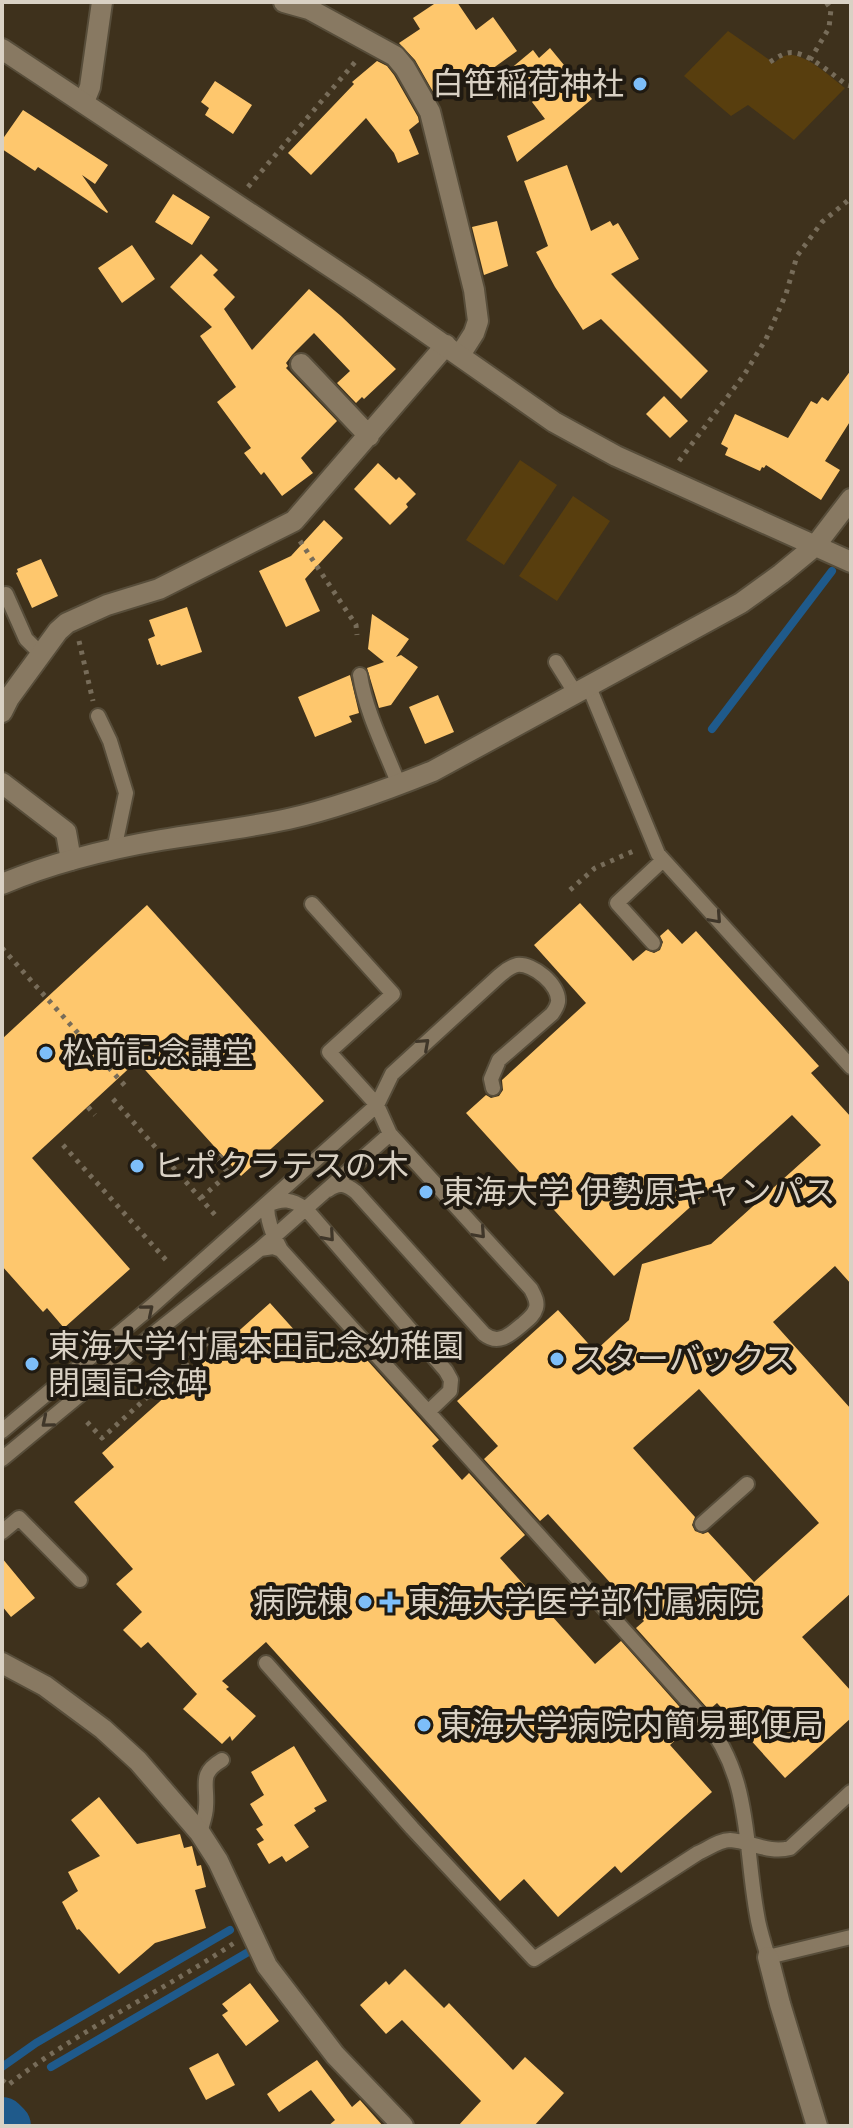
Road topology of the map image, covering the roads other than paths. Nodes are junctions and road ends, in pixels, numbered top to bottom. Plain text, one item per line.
1 (102, 2) edge
2 (284, 2) edge
3 (2, 49) edge
4 (84, 102) junction
5 (453, 350) junction
6 (301, 364) dead end
7 (369, 436) junction
8 (851, 499) edge
9 (815, 546) junction
10 (851, 562) edge
11 (6, 594) dead end
12 (41, 654) junction
13 (556, 662) dead end
14 (360, 675) dead end
15 (582, 691) junction
16 (2, 712) edge
17 (98, 716) road end
18 (2, 783) edge
19 (399, 785) junction
20 (114, 850) junction
21 (71, 860) junction
22 (663, 860) junction
23 (2, 884) edge
24 (312, 904) dead end
25 (653, 943) dead end
26 (851, 1067) edge
27 (493, 1088) dead end
28 (377, 1105) junction
29 (390, 1134) junction
30 (328, 1190) junction
31 (267, 1205) junction
32 (306, 1209) junction
33 (278, 1243) junction
34 (428, 1412) junction
35 (2, 1431) edge
36 (2, 1459) edge
37 (747, 1484) dead end
38 (702, 1524) dead end
39 (2, 1532) edge
40 (80, 1580) dead end
41 (621, 1596) dead end
42 (606, 1610) junction
43 (2, 1663) edge
44 (266, 1663) dead end
45 (222, 1760) dead end
46 (851, 1792) edge
47 (200, 1833) junction
48 (748, 1844) junction
49 (851, 1937) edge
50 (768, 1957) junction
51 (403, 2126) edge
52 (817, 2126) edge

1 - 4 street
2 - 5 street
3 - 4 street
4 - 5 street
5 - 7 street
5 - 9 street
6 - 7 street
7 - 12 street
8 - 9 street
9 - 10 street
9 - 15 street
11 - 12 lane
12 - 16 street
13 - 15 lane
14 - 19 lane
15 - 19 street
15 - 22 lane
17 - 20 lane
18 - 21 street
19 - 20 street
20 - 21 street
21 - 23 street
22 - 25 lane
22 -> 26 lane
24 - 28 lane
28 -> 27 lane
28 - 29 lane
28 - 31 lane
29 - 30 lane
29 -> 30 lane
30 - 32 lane
31 - 32 lane
31 - 33 lane
35 -> 31 lane
32 - 33 lane
32 -> 34 lane
33 - 34 lane
33 -> 36 lane
34 - 42 lane
37 - 38 lane
39 - 40 lane
41 - 42 lane
42 - 48 lane
43 - 47 street
44 - 48 lane
45 - 47 lane
46 - 48 lane
47 - 51 street
48 - 50 lane
49 - 50 lane
50 - 52 street

